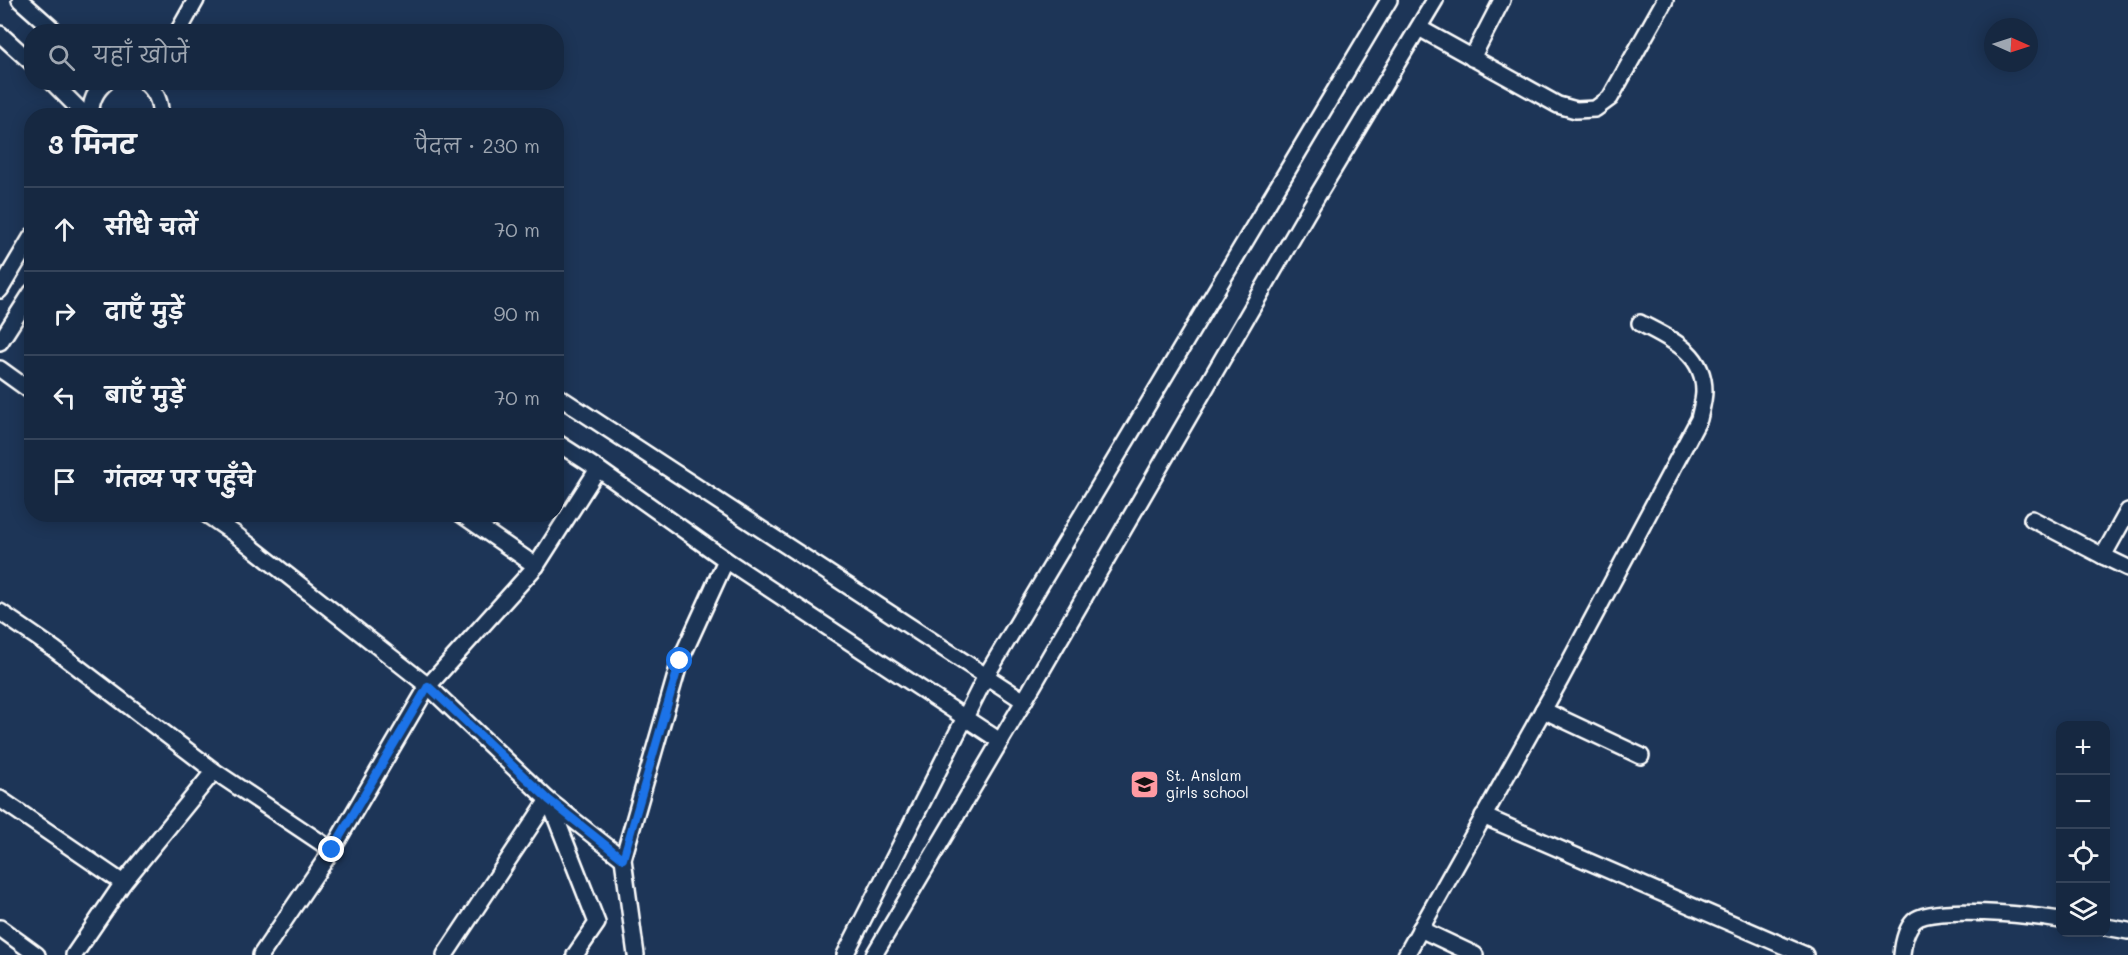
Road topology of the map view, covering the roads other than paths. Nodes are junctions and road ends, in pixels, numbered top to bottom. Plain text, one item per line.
1 (20, 0) edge
2 (196, 0) edge
3 (1389, 0) edge
4 (1435, 0) edge
5 (1502, 0) edge
6 (1665, 0) edge
7 (47, 24) edge
8 (182, 24) edge
9 (1419, 28) junction
10 (0, 34) edge
11 (24, 56) edge
12 (1472, 58) junction
13 (60, 90) edge
14 (99, 90) edge
15 (152, 90) edge
16 (78, 108) edge
17 (92, 108) edge
18 (161, 108) edge
19 (24, 248) edge
20 (2, 282) edge
21 (24, 304) edge
22 (1640, 323) dead end
23 (0, 342) edge
24 (0, 369) edge
25 (24, 386) edge
26 (564, 400) edge
27 (564, 446) edge
28 (598, 469) junction
29 (2128, 511) edge
30 (2032, 519) dead end
31 (218, 522) edge
32 (473, 522) edge
33 (2103, 556) junction
34 (726, 560) junction
35 (536, 566) junction
36 (2128, 568) edge
37 (0, 612) edge
38 (986, 676) junction
39 (428, 686) junction
40 (1024, 700) junction
41 (1543, 710) junction
42 (966, 717) junction
43 (1000, 741) junction
44 (1641, 756) dead end
45 (214, 771) junction
46 (0, 799) edge
47 (549, 800) junction
48 (1484, 816) junction
49 (332, 850) junction
50 (623, 859) junction
51 (123, 883) junction
52 (2056, 919) edge
53 (0, 928) edge
54 (2110, 928) edge
55 (1420, 929) junction
56 (2128, 931) edge
57 (1902, 950) edge
58 (37, 955) edge
59 (74, 955) edge
60 (261, 955) edge
61 (445, 955) edge
62 (575, 955) edge
63 (636, 955) edge
64 (845, 955) edge
65 (874, 955) edge
66 (1406, 955) edge
67 (1475, 955) edge
68 (1805, 955) edge

1 - 7 street
2 - 8 street
3 - 38 street
4 - 9 street
5 - 12 street
6 - 12 street
9 - 12 street
9 - 40 street
10 - 11 street
13 - 16 street
14 - 17 street
15 - 18 street
19 - 20 street
21 - 23 street
22 - 41 street
24 - 25 street
26 - 38 street
27 - 28 street
28 - 34 street
28 - 35 street
29 - 33 street
30 - 33 street
31 - 39 street
32 - 35 street
33 - 36 street
34 - 42 street
34 - 50 street
35 - 39 street
37 - 45 street
38 - 40 street
38 - 42 street
39 - 47 street
39 - 49 street
40 - 43 street
41 - 44 street
41 - 48 street
42 - 43 street
42 - 64 street
43 - 65 street
45 - 49 street
45 - 51 street
46 - 51 street
47 - 50 street
47 - 61 street
47 - 62 street
48 - 55 street
48 - 68 street
49 - 60 street
50 - 63 street
51 - 59 street
52 - 57 street
53 - 58 street
54 - 56 street
55 - 66 street
55 - 67 street

